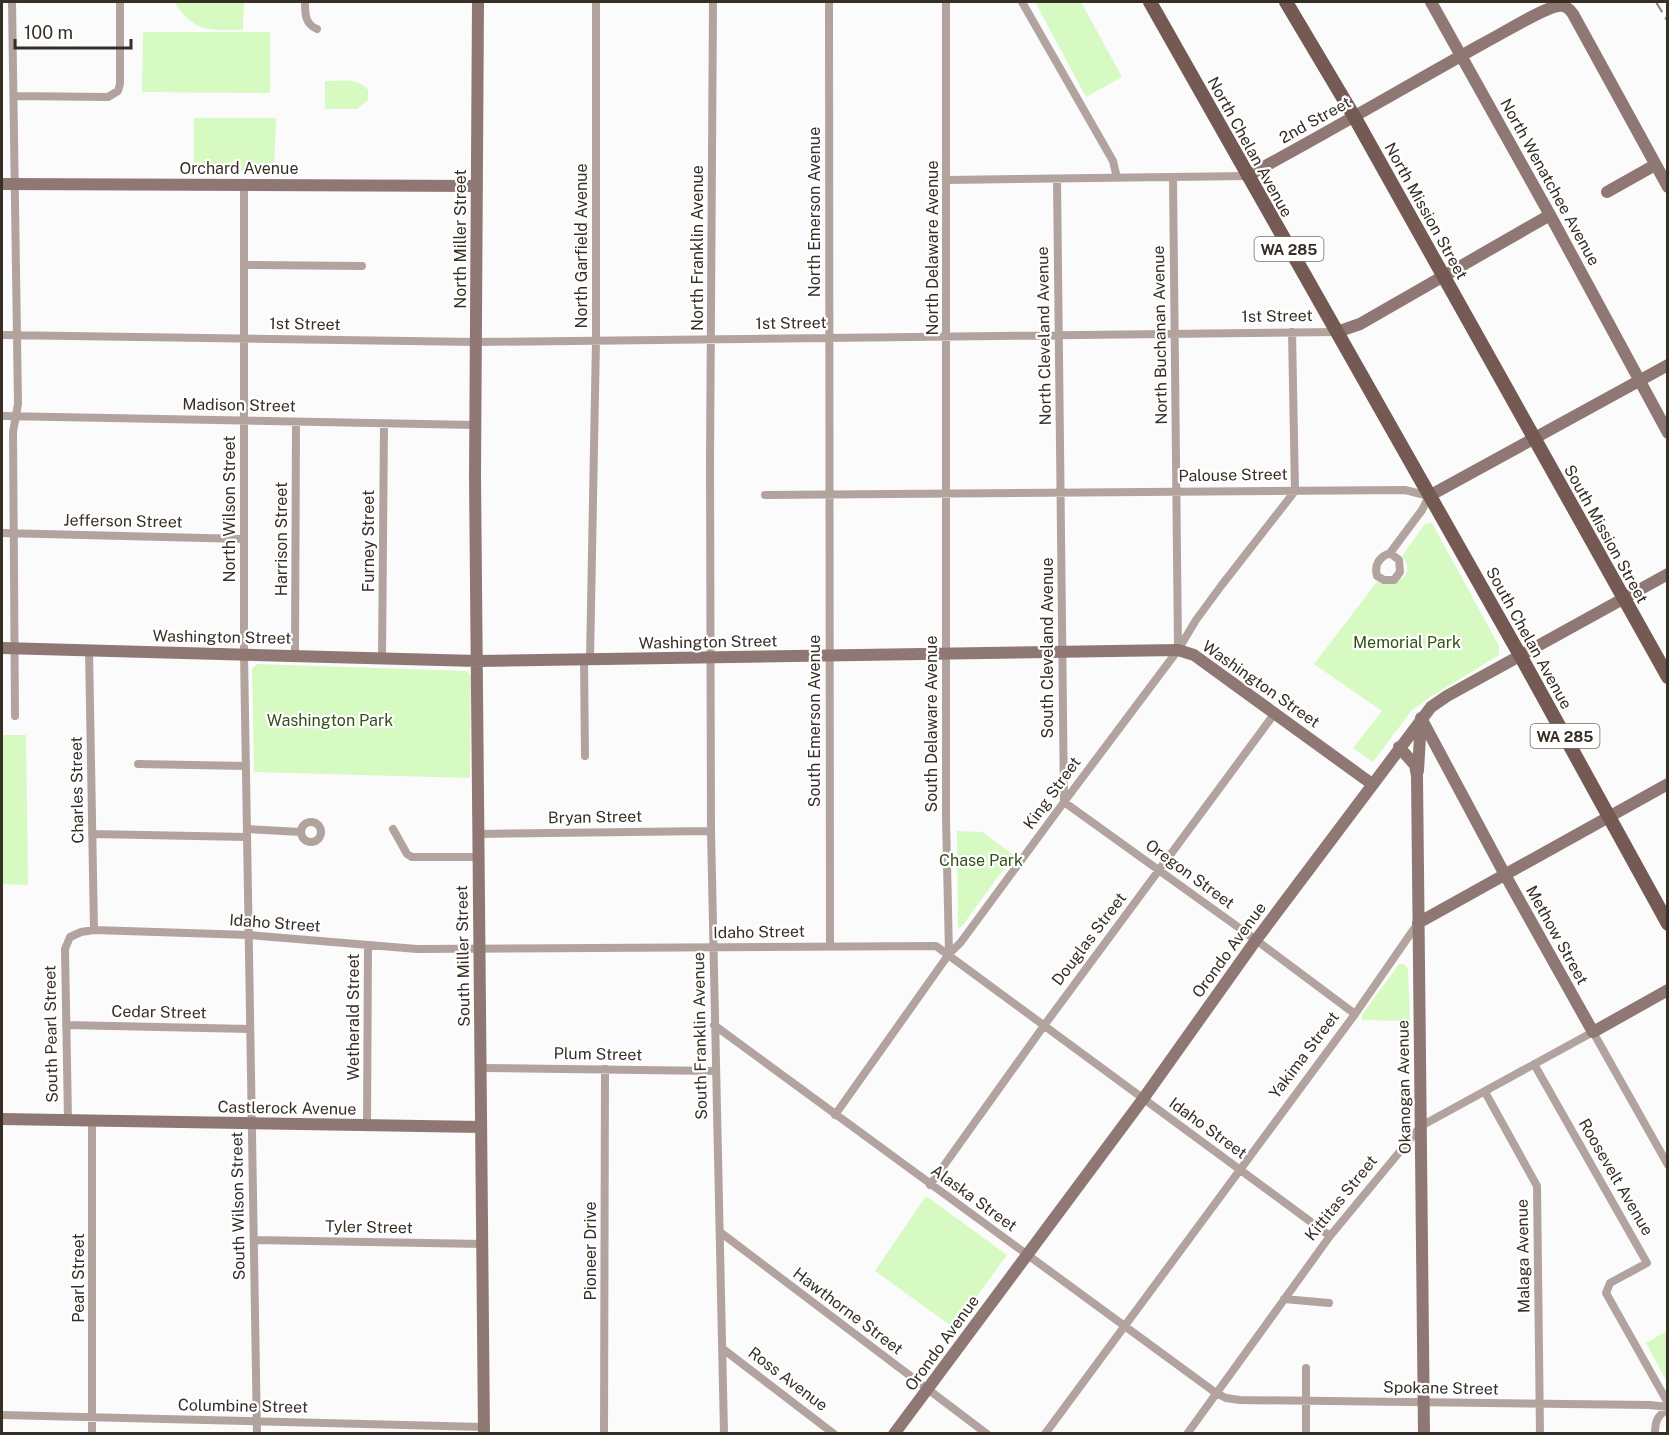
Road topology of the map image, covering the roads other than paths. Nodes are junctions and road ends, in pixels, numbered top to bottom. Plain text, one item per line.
1 (12, 2) edge
2 (120, 2) edge
3 (305, 2) edge
4 (478, 2) edge
5 (596, 2) edge
6 (713, 2) edge
7 (829, 2) edge
8 (946, 2) edge
9 (1022, 2) edge
10 (1149, 2) edge
11 (1286, 2) edge
12 (1431, 2) edge
13 (317, 29) dead end
14 (1462, 56) junction
15 (14, 96) junction
16 (1354, 118) junction
17 (1655, 165) junction
18 (1247, 176) junction
19 (1117, 178) junction
20 (1173, 178) junction
21 (1057, 179) junction
22 (947, 180) junction
23 (2, 184) edge
24 (16, 184) junction
25 (244, 184) junction
26 (477, 186) junction
27 (1668, 187) edge
28 (1607, 192) dead end
29 (1550, 215) junction
30 (244, 265) junction
31 (363, 266) dead end
32 (1443, 276) junction
33 (1292, 332) junction
34 (1337, 332) junction
35 (2, 335) edge
36 (18, 335) junction
37 (1059, 335) junction
38 (1176, 335) junction
39 (947, 337) junction
40 (829, 339) junction
41 (243, 340) junction
42 (711, 340) junction
43 (596, 341) junction
44 (476, 342) junction
45 (1668, 365) edge
46 (1639, 380) junction
47 (2, 416) edge
48 (16, 416) junction
49 (243, 420) junction
50 (296, 422) junction
51 (384, 424) junction
52 (475, 425) junction
53 (1668, 433) edge
54 (1533, 438) junction
55 (475, 477) joint
56 (1295, 491) junction
57 (1177, 493) junction
58 (946, 494) junction
59 (1062, 494) junction
60 (710, 495) joint
61 (765, 495) dead end
62 (829, 495) junction
63 (1429, 496) junction
64 (2, 533) edge
65 (14, 533) junction
66 (244, 539) junction
67 (1390, 553) dead end
68 (1668, 574) edge
69 (1622, 599) junction
70 (8, 649) edge
71 (1178, 650) junction
72 (89, 651) junction
73 (1062, 651) junction
74 (946, 653) junction
75 (244, 654) junction
76 (1520, 655) junction
77 (295, 656) junction
78 (828, 656) junction
79 (711, 658) junction
80 (382, 659) junction
81 (587, 660) junction
82 (477, 661) junction
83 (1668, 677) edge
84 (1275, 713) junction
85 (15, 716) dead end
86 (1421, 718) junction
87 (1400, 747) junction
88 (585, 756) dead end
89 (138, 764) dead end
90 (246, 766) junction
91 (1417, 776) junction
92 (1372, 784) junction
93 (1668, 784) edge
94 (1064, 802) junction
95 (1610, 818) junction
96 (393, 829) dead end
97 (302, 831) dead end
98 (711, 831) junction
99 (247, 833) junction
100 (92, 834) junction
101 (478, 834) junction
102 (479, 857) junction
103 (1159, 870) junction
104 (1504, 873) junction
105 (1418, 923) junction
106 (1668, 924) edge
107 (94, 930) junction
108 (249, 935) junction
109 (1256, 939) junction
110 (368, 945) junction
111 (830, 946) junction
112 (713, 948) junction
113 (480, 950) junction
114 (949, 954) junction
115 (1668, 990) edge
116 (1355, 1014) junction
117 (66, 1025) junction
118 (714, 1025) junction
119 (1043, 1027) junction
120 (250, 1029) junction
121 (1593, 1032) junction
122 (1534, 1064) junction
123 (481, 1068) junction
124 (605, 1069) junction
125 (716, 1071) junction
126 (1485, 1092) junction
127 (1143, 1099) junction
128 (835, 1115) junction
129 (2, 1119) edge
130 (68, 1121) junction
131 (92, 1122) junction
132 (252, 1124) junction
133 (367, 1125) junction
134 (1421, 1126) junction
135 (481, 1127) junction
136 (1668, 1165) edge
137 (1239, 1170) junction
138 (930, 1185) junction
139 (720, 1232) junction
140 (1330, 1236) junction
141 (254, 1240) junction
142 (482, 1244) junction
143 (1026, 1254) junction
144 (1284, 1299) junction
145 (1329, 1303) dead end
146 (1124, 1326) junction
147 (723, 1349) junction
148 (1306, 1368) dead end
149 (928, 1390) junction
150 (1216, 1393) junction
151 (1306, 1401) junction
152 (1424, 1402) junction
153 (1540, 1404) junction
154 (1668, 1406) edge
155 (2, 1415) edge
156 (93, 1417) junction
157 (257, 1421) junction
158 (484, 1430) edge
159 (1187, 1433) edge
160 (93, 1434) edge
161 (257, 1434) edge
162 (604, 1434) edge
163 (724, 1434) edge
164 (834, 1434) edge
165 (894, 1434) edge
166 (987, 1434) edge
167 (1045, 1434) edge
168 (1306, 1434) edge
169 (1424, 1434) edge
170 (1540, 1434) edge
171 (1655, 1434) edge

1 - 15 street
2 - 15 street
3 - 13 street
4 - 26 street, North Miller Street
5 - 43 street, North Garfield Avenue
6 - 42 street, North Franklin Avenue
7 - 40 street, North Emerson Avenue
8 - 22 street, North Delaware Avenue
9 - 19 street
10 - 18 main road, North Chelan Avenue / WA 285
11 - 16 main road, North Mission Street
12 - 14 street, North Wenatchee Avenue
14 - 16 street, 2nd Street
14 - 17 street, 2nd Street
14 - 29 street, North Wenatchee Avenue
15 - 24 street
16 - 18 street, 2nd Street
16 - 32 main road, North Mission Street
17 - 27 street
17 - 28 street
18 - 20 street, 2nd Street
18 - 34 main road, North Chelan Avenue / WA 285
19 - 20 street, 2nd Street
19 - 21 street, 2nd Street
20 - 38 street, North Buchanan Avenue
21 - 22 street, 2nd Street
21 - 37 street, North Cleveland Avenue
22 - 39 street, North Delaware Avenue
23 - 24 street, Orchard Avenue
24 - 25 street, Orchard Avenue
24 - 36 street
25 - 26 street, Orchard Avenue
25 - 30 street, North Wilson Street
26 - 44 street, North Miller Street
29 - 32 street, 1st Street
29 - 46 street, North Wenatchee Avenue
30 - 31 street
30 - 41 street, North Wilson Street
32 - 34 street, 1st Street
32 - 54 main road, North Mission Street
33 - 34 street, 1st Street
33 - 38 street, 1st Street
33 - 56 street
34 - 63 main road, North Chelan Avenue / WA 285
35 - 36 street, 1st Street
36 - 41 street, 1st Street
36 - 48 street
37 - 38 street, 1st Street
37 - 39 street, 1st Street
37 - 59 street, North Cleveland Avenue
38 - 57 street, North Buchanan Avenue
39 - 40 street, 1st Street
39 - 58 street, North Delaware Avenue
40 - 42 street, 1st Street
40 - 62 street, North Emerson Avenue
41 - 44 street, 1st Street
41 - 49 street, North Wilson Street
42 - 43 street, 1st Street
42 - 60 street, North Franklin Avenue
43 - 44 street, 1st Street
43 - 81 street, North Garfield Avenue
44 - 52 street, North Miller Street
45 - 46 street
46 - 53 street, North Wenatchee Avenue
46 - 54 street
47 - 48 street, Madison Street
48 - 49 street, Madison Street
48 - 65 street
49 - 50 street, Madison Street
49 - 66 street, North Wilson Street
50 - 51 street, Madison Street
50 - 77 street, Harrison Street
51 - 52 street, Madison Street
51 - 80 street, Furney Street
52 - 55 street, North Miller Street
54 - 63 street
54 - 69 main road, South Mission Street
55 - 82 street, South Miller Street
56 - 57 street, Palouse Street
56 - 63 street, Palouse Street
56 - 71 street, King Street
57 - 59 street, Palouse Street
57 - 71 street, North Buchanan Avenue
58 - 59 street, Palouse Street
58 - 62 street, Palouse Street
58 - 74 street, South Delaware Avenue
59 - 73 street, South Cleveland Avenue
60 - 79 street, South Franklin Avenue
61 - 62 street, Palouse Street
62 - 78 street, South Emerson Avenue
63 - 67 street
63 - 76 main road, South Chelan Avenue / WA 285
64 - 65 street, Jefferson Street
65 - 66 street, Jefferson Street
65 - 70 street
66 - 75 street, North Wilson Street
68 - 69 street, Orondo Avenue
69 - 76 street, Orondo Avenue
69 - 83 main road, South Mission Street
70 - 72 street, Washington Street
70 - 85 street
71 - 73 street, Washington Street
71 - 84 street, Washington Street
71 - 94 street, King Street
72 - 75 street, Washington Street
72 - 100 street, Charles Street
73 - 74 street, Washington Street
73 - 94 street, South Cleveland Avenue
74 - 78 street, Washington Street
74 - 114 street, South Delaware Avenue
75 - 77 street, Washington Street
75 - 90 street, South Wilson Street
76 - 86 street, Orondo Avenue
76 - 95 main road, South Chelan Avenue / WA 285
77 - 80 street, Washington Street
78 - 79 street, Washington Street
78 - 111 street, South Emerson Avenue
79 - 81 street, Washington Street
79 - 98 street, South Franklin Avenue
80 - 82 street, Washington Street
81 - 82 street, Washington Street
81 - 88 street, North Garfield Avenue
82 - 101 street, South Miller Street
84 - 92 street, Washington Street
84 - 103 street, Douglas Street
86 - 87 street, Orondo Avenue
86 - 91 street
86 - 104 street, Methow Street
87 - 91 street, Okanogan Avenue
87 - 92 street, Orondo Avenue
89 - 90 street
90 - 99 street, South Wilson Street
91 - 105 street, Okanogan Avenue
92 - 109 street, Orondo Avenue
93 - 95 street, Yakima Street
94 - 103 street, Oregon Street
94 - 114 street, King Street
95 - 104 street, Yakima Street
95 - 106 main road, South Chelan Avenue / WA 285
96 - 102 street
97 - 99 street
98 - 101 street, Bryan Street
98 - 112 street, South Franklin Avenue
99 - 100 street
99 - 108 street, South Wilson Street
100 - 107 street, Charles Street
101 - 102 street, South Miller Street
102 - 113 street, South Miller Street
103 - 109 street, Oregon Street
103 - 119 street, Douglas Street
104 - 105 street, Yakima Street
104 - 121 street, Methow Street
105 - 116 street, Yakima Street
105 - 134 street, Okanogan Avenue
107 - 108 street, Idaho Street
107 - 117 street, South Pearl Street
108 - 110 street, Idaho Street
108 - 120 street, South Wilson Street
109 - 116 street, Oregon Street
109 - 127 street, Orondo Avenue
110 - 113 street, Idaho Street
110 - 133 street, Wetherald Street
111 - 112 street, Idaho Street
111 - 114 street, Idaho Street
112 - 113 street, Idaho Street
112 - 118 street, South Franklin Avenue
113 - 123 street, South Miller Street
114 - 119 street, Idaho Street
114 - 128 street, King Street
115 - 121 street, Kittitas Street
116 - 137 street, Yakima Street
117 - 120 street, Cedar Street
117 - 130 street, South Pearl Street
118 - 125 street, South Franklin Avenue
118 - 128 street, Alaska Street
119 - 127 street, Idaho Street
119 - 138 street, Douglas Street
120 - 132 street, South Wilson Street
121 - 122 street, Kittitas Street
121 - 136 street, Methow Street
122 - 126 street, Kittitas Street
122 - 154 street, Roosevelt Avenue
123 - 124 street, Plum Street
123 - 135 street, South Miller Street
124 - 125 street, Plum Street
124 - 162 street, Pioneer Drive
125 - 139 street, South Franklin Avenue
126 - 134 street, Kittitas Street
126 - 153 street, Malaga Avenue
127 - 137 street, Idaho Street
127 - 143 street, Orondo Avenue
128 - 138 street, Alaska Street
129 - 130 street
130 - 131 street, Castlerock Avenue
131 - 132 street, Castlerock Avenue
131 - 156 street, Pearl Street
132 - 133 street, Castlerock Avenue
132 - 141 street, South Wilson Street
133 - 135 street, Castlerock Avenue
134 - 140 street, Kittitas Street
134 - 152 street, Okanogan Avenue
135 - 142 street, South Miller Street
137 - 140 street, Idaho Street
137 - 146 street, Yakima Street
138 - 143 street, Alaska Street
139 - 147 street, South Franklin Avenue
139 - 149 street, Hawthorne Street
140 - 144 street, Kittitas Street
141 - 142 street, Tyler Street
141 - 157 street, South Wilson Street
142 - 158 street, South Miller Street
143 - 146 street, Alaska Street
143 - 149 street, Orondo Avenue
144 - 145 street
144 - 150 street, Kittitas Street
146 - 150 street, Alaska Street
146 - 167 street, Yakima Street
147 - 163 street, South Franklin Avenue
147 - 164 street, Ross Avenue
148 - 151 street
149 - 165 street, Orondo Avenue
149 - 166 street, Hawthorne Street
150 - 151 street, Spokane Street
150 - 159 street, Kittitas Street
151 - 152 street, Spokane Street
151 - 168 street
152 - 153 street, Spokane Street
152 - 169 street, Okanogan Avenue
153 - 154 street, Spokane Street
153 - 170 street, Malaga Avenue
154 - 171 street
155 - 156 street, Columbine Street
156 - 157 street, Columbine Street
156 - 160 street, Pearl Street
157 - 158 street, Columbine Street
157 - 161 street, South Wilson Street

